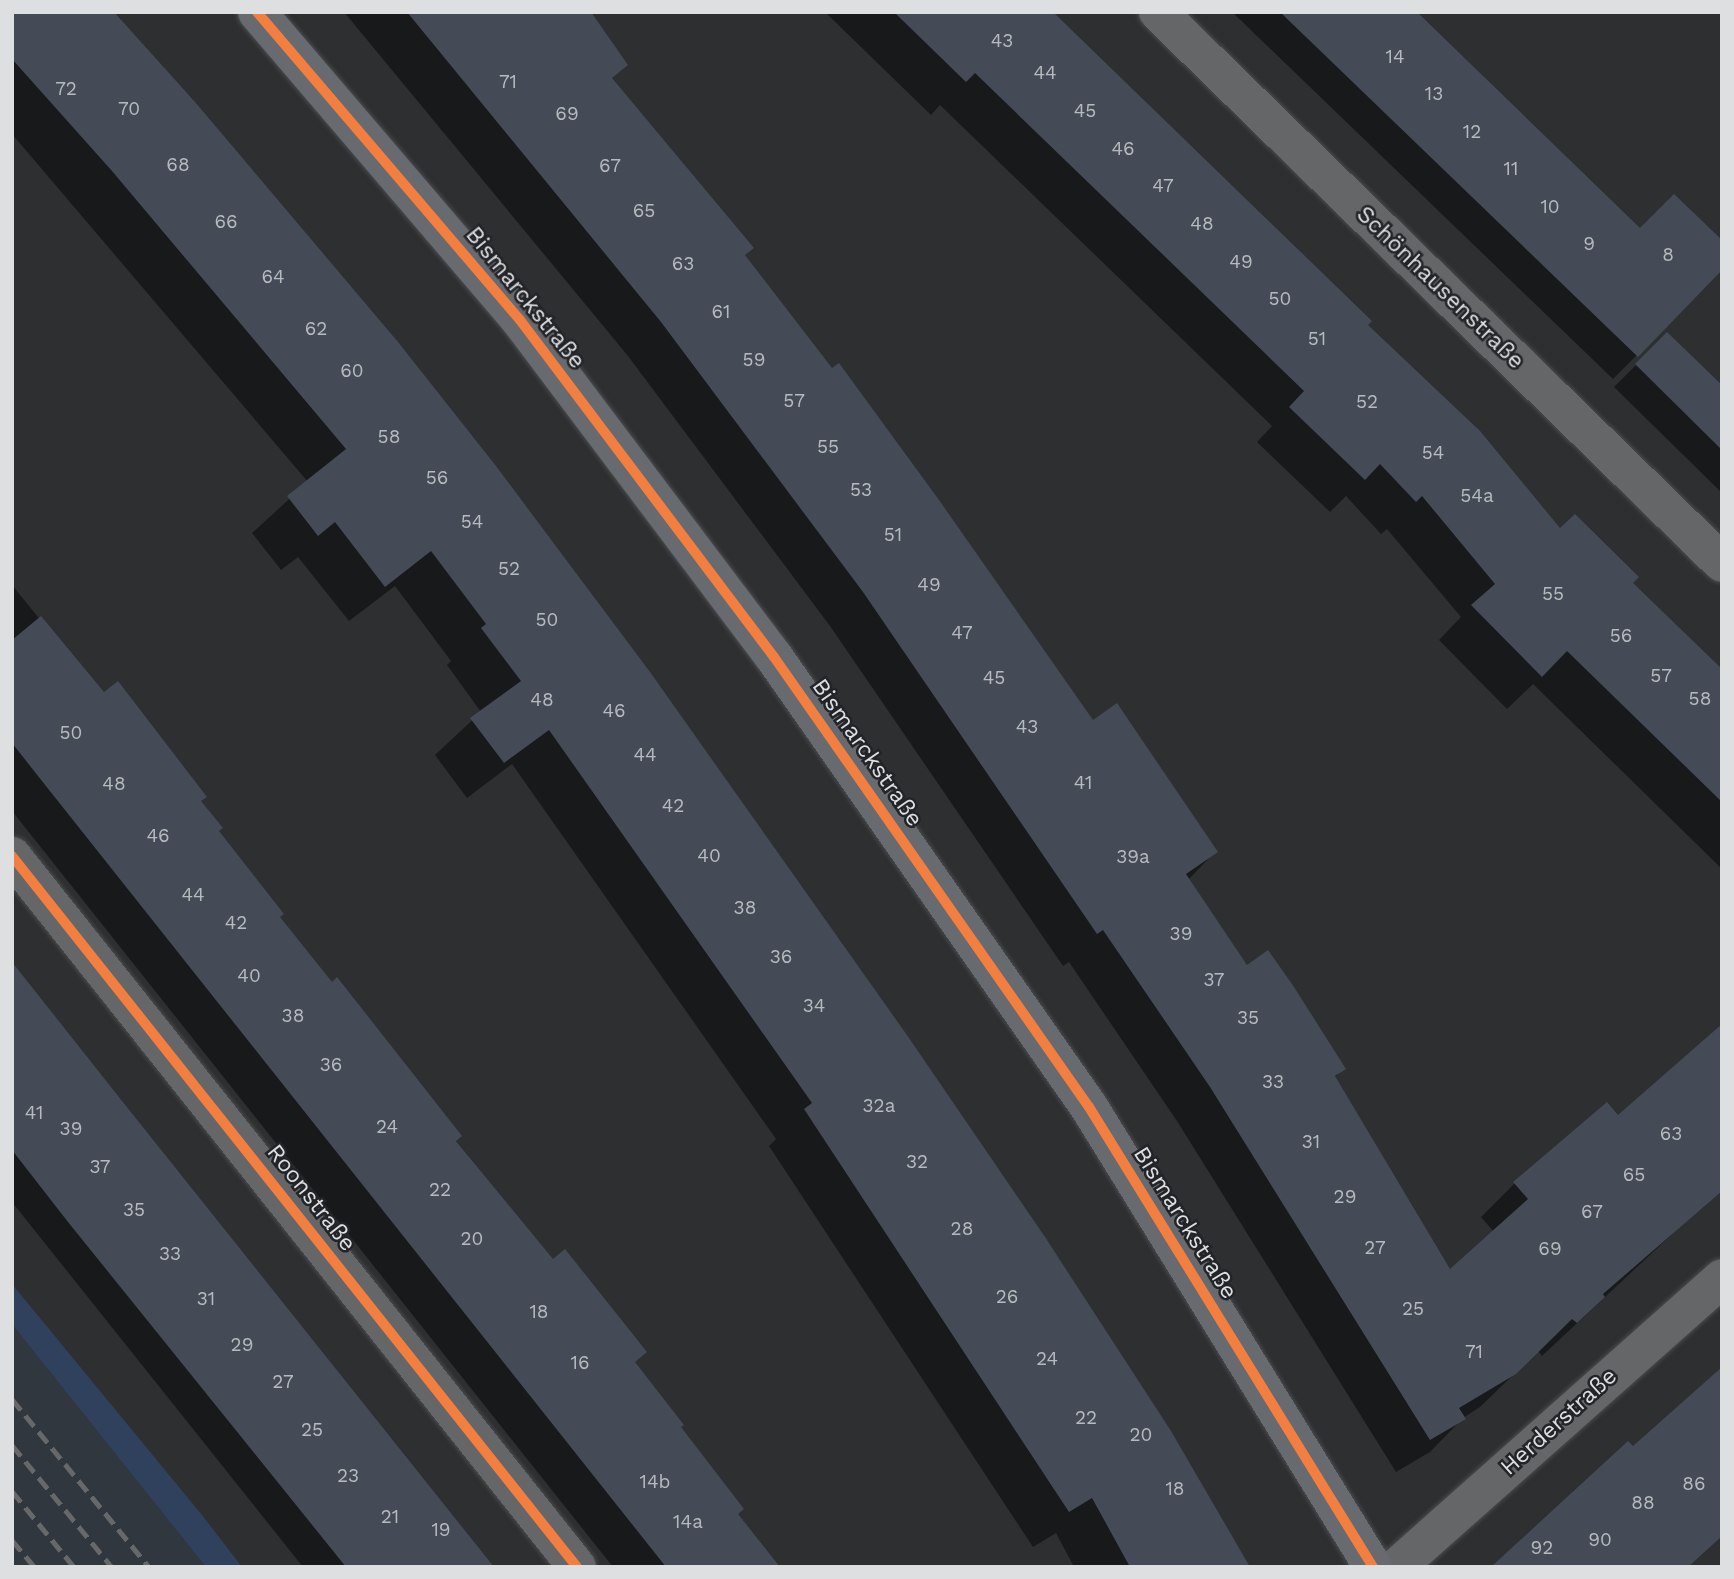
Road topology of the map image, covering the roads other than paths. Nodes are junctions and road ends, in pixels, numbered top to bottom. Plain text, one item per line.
1 (257, 12) edge
2 (1158, 12) edge
3 (1722, 563) edge
4 (12, 856) edge
5 (1722, 1278) edge
6 (577, 1567) edge
7 (1373, 1567) edge
8 (1397, 1567) edge

1 - 7 main road, Bismarckstraße
2 - 3 street, Schönhausenstraße
4 - 6 street, Roonstraße
5 - 8 street, Herderstraße

